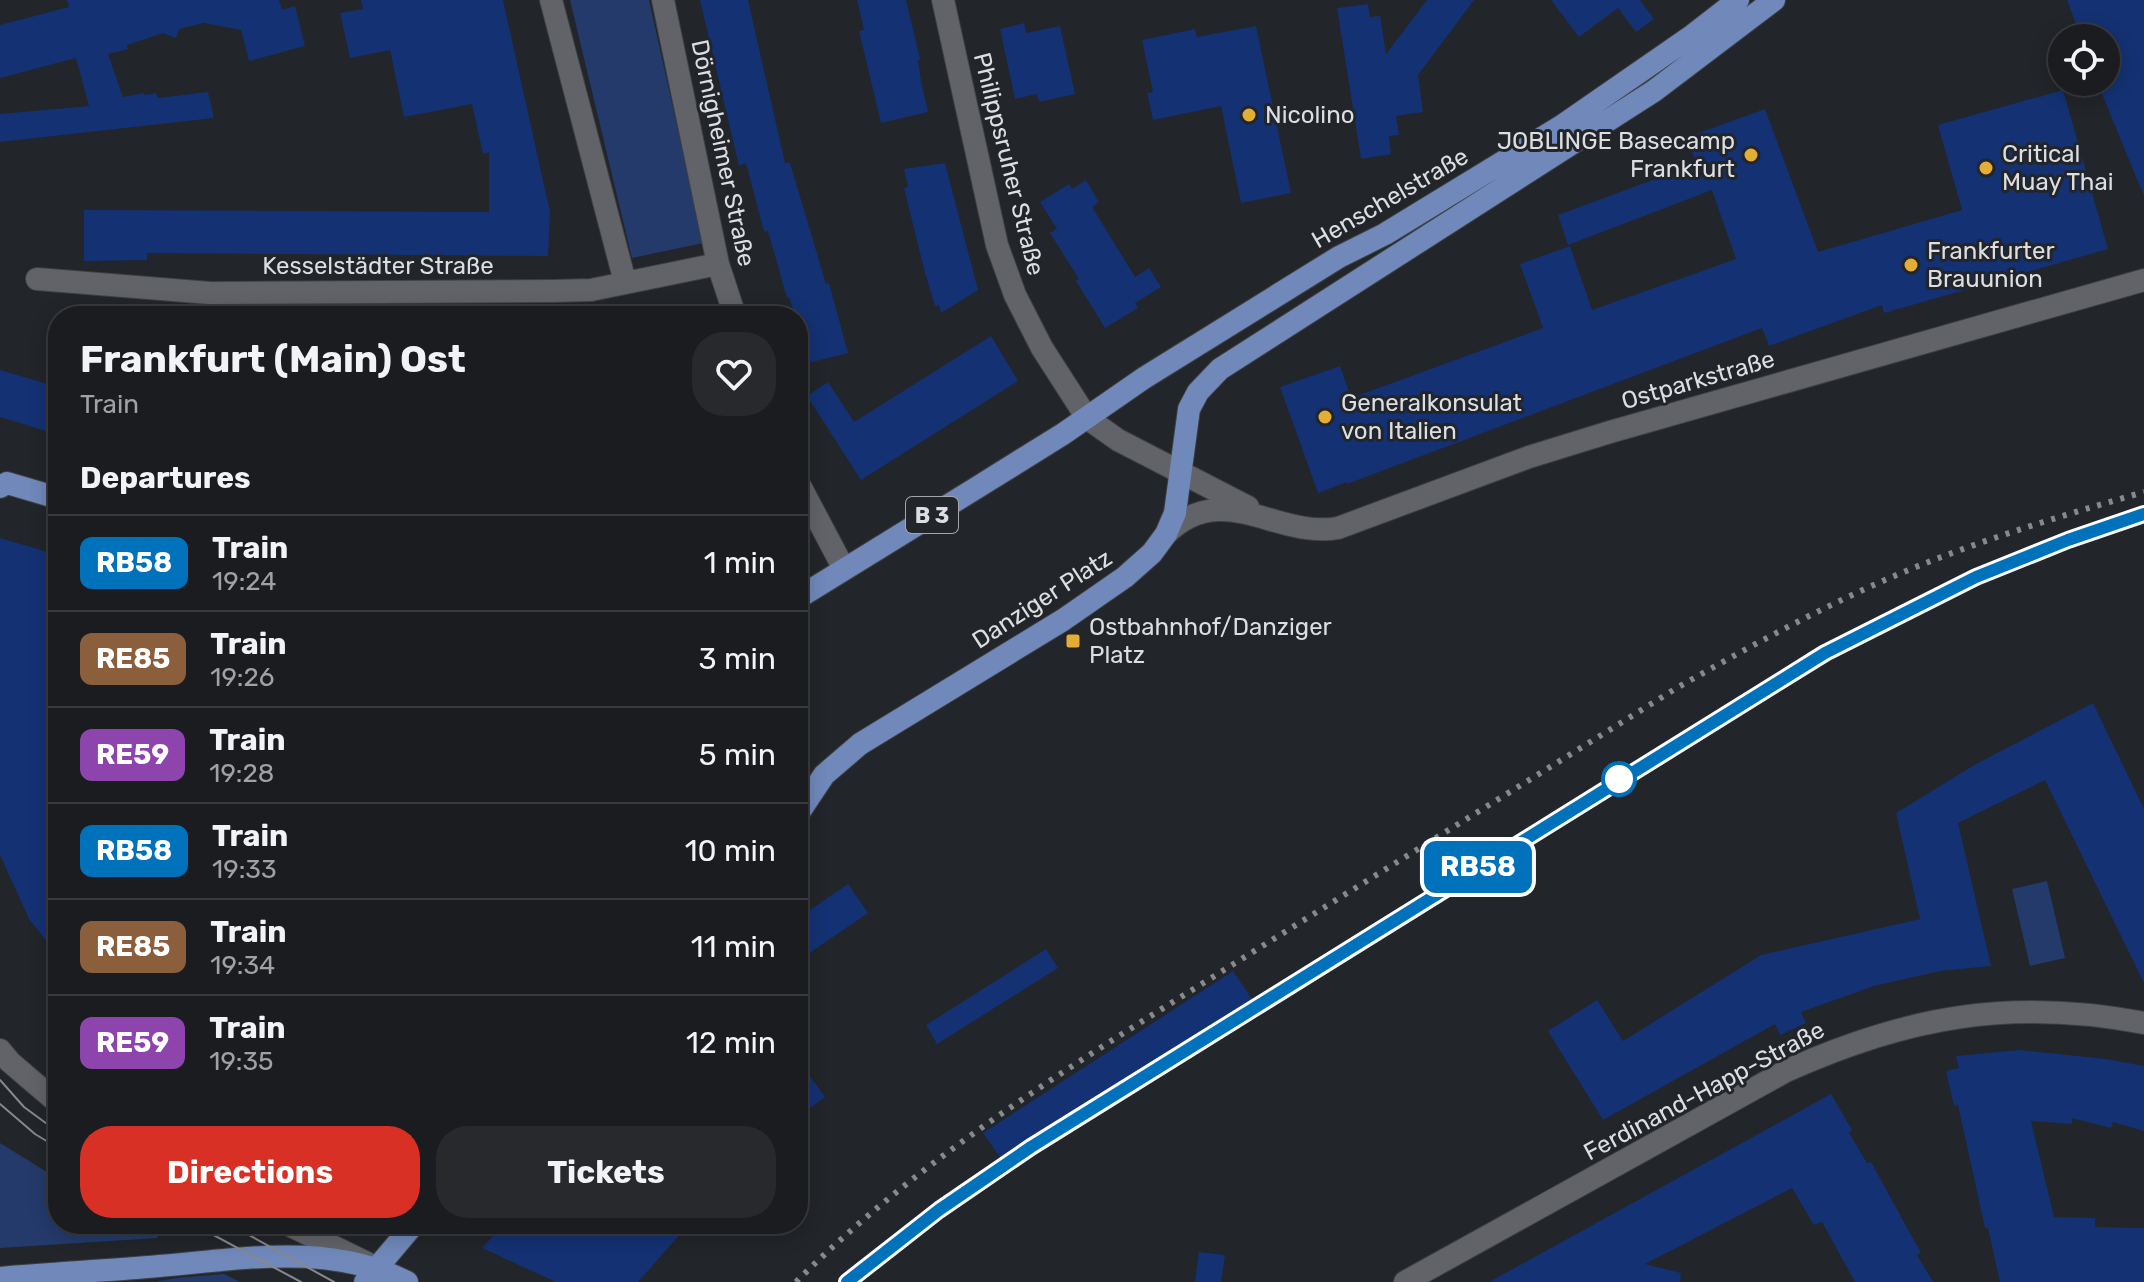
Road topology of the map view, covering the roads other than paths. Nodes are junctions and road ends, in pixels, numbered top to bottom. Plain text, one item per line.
1 (551, 0) edge
2 (663, 0) edge
3 (943, 0) edge
4 (1738, 0) edge
5 (1774, 0) edge
6 (718, 264) junction
7 (37, 279) dead end
8 (2144, 280) edge
9 (625, 282) junction
10 (732, 306) edge
11 (1087, 418) junction
12 (1180, 471) junction
13 (2, 484) edge
14 (48, 496) edge
15 (808, 501) edge
16 (1271, 519) junction
17 (1166, 534) junction
18 (844, 569) junction
19 (808, 592) edge
20 (808, 795) edge
21 (2144, 1023) edge
22 (0, 1050) edge
23 (48, 1095) edge
24 (304, 1234) edge
25 (406, 1234) edge
26 (372, 1275) edge
27 (0, 1278) edge
28 (407, 1282) edge
29 (1405, 1282) edge

1 - 9 street
2 - 6 street, Dörnigheimer Straße
3 - 11 street, Philippsruher Straße
4 - 11 main road, Henschelstraße / B 3
5 - 12 main road, Henschelstraße
6 - 9 street, Kesselstädter Straße
6 - 10 street, Dörnigheimer Straße
7 - 9 street, Kesselstädter Straße
8 - 16 street, Ostparkstraße
11 - 12 street
11 - 18 main road, Henschelstraße / B 3
12 - 16 street, Ostparkstraße
12 - 17 main road, Danziger Platz
13 - 14 main road
15 - 18 street
16 - 17 street, Ostparkstraße
17 - 20 main road, Danziger Platz
18 - 19 main road, B 3
21 - 29 street, Ferdinand-Happ-Straße
22 - 23 street
24 - 26 street
25 - 26 main road
26 - 27 main road
26 - 28 main road

